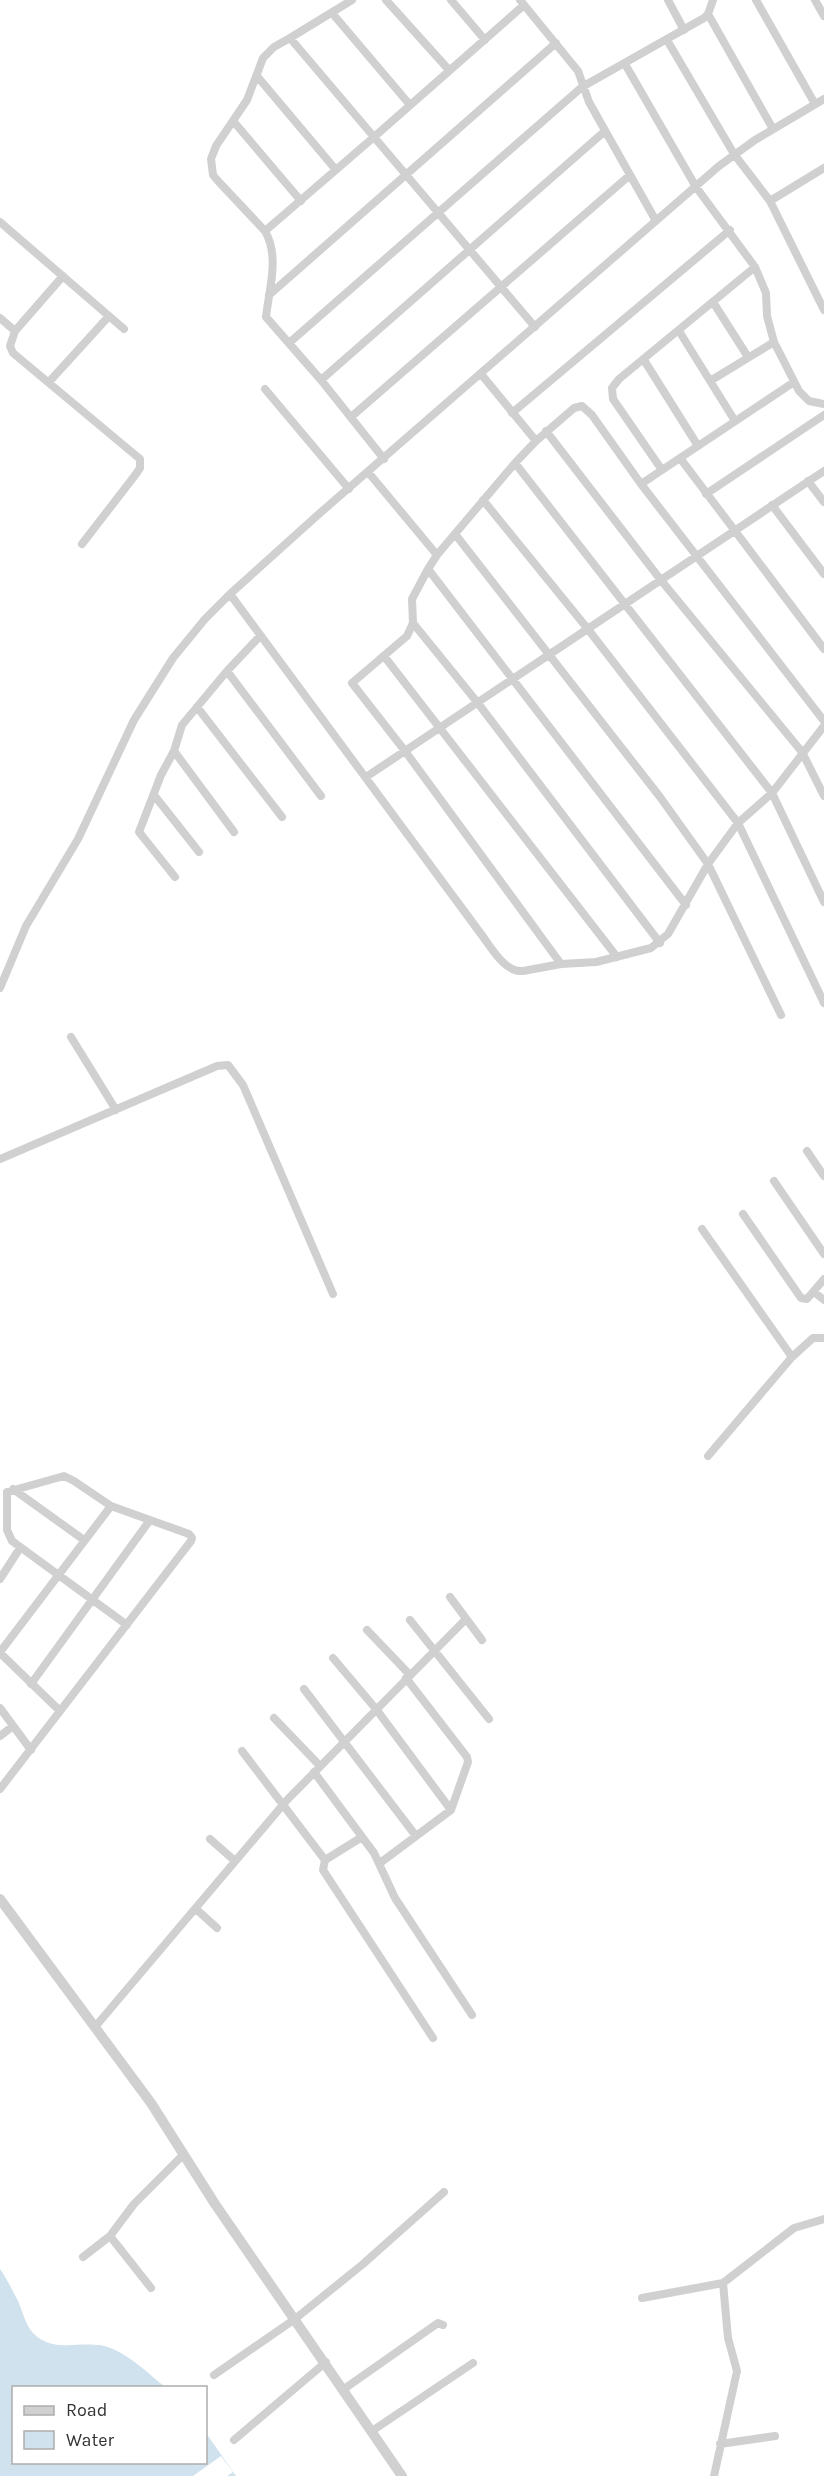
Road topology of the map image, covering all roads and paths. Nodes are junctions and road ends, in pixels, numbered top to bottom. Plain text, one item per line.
1 (352, 0) edge
2 (386, 0) edge
3 (451, 0) edge
4 (668, 0) edge
5 (713, 0) edge
6 (756, 0) edge
7 (815, 0) edge
8 (522, 2) edge
9 (332, 13) junction
10 (708, 14) junction
11 (824, 16) edge
12 (684, 30) junction
13 (290, 38) junction
14 (485, 40) junction
15 (667, 40) junction
16 (556, 43) junction
17 (625, 64) junction
18 (449, 70) junction
19 (257, 75) junction
20 (582, 87) junction
21 (824, 99) edge
22 (815, 104) junction
23 (410, 105) junction
24 (234, 122) junction
25 (772, 129) junction
26 (605, 131) junction
27 (374, 137) junction
28 (734, 154) junction
29 (822, 169) edge
30 (336, 170) junction
31 (405, 173) junction
32 (630, 175) junction
33 (824, 181) edge
34 (696, 187) junction
35 (301, 201) junction
36 (770, 201) junction
37 (438, 212) junction
38 (656, 221) junction
39 (0, 222) edge
40 (730, 230) junction
41 (265, 231) junction
42 (471, 249) junction
43 (755, 267) junction
44 (63, 276) junction
45 (502, 288) junction
46 (269, 295) junction
47 (713, 302) junction
48 (824, 310) edge
49 (109, 316) junction
50 (0, 318) edge
51 (535, 327) junction
52 (124, 329) dead end
53 (15, 331) junction
54 (679, 331) junction
55 (774, 342) junction
56 (289, 343) junction
57 (748, 357) junction
58 (644, 360) junction
59 (481, 374) junction
60 (321, 380) junction
61 (710, 381) junction
62 (794, 381) junction
63 (49, 382) junction
64 (265, 389) dead end
65 (824, 404) edge
66 (512, 413) junction
67 (824, 415) edge
68 (351, 417) junction
69 (735, 421) junction
70 (546, 431) junction
71 (536, 441) junction
72 (698, 446) junction
73 (680, 458) junction
74 (384, 459) junction
75 (515, 463) junction
76 (662, 470) junction
77 (824, 471) edge
78 (368, 472) junction
79 (808, 482) junction
80 (641, 484) junction
81 (349, 489) junction
82 (706, 494) junction
83 (483, 500) junction
84 (824, 502) edge
85 (772, 506) junction
86 (733, 531) junction
87 (454, 534) junction
88 (82, 544) dead end
89 (437, 555) junction
90 (697, 555) junction
91 (428, 569) junction
92 (824, 574) edge
93 (660, 579) junction
94 (230, 594) junction
95 (623, 604) junction
96 (413, 623) junction
97 (587, 628) junction
98 (260, 636) junction
99 (824, 649) edge
100 (549, 653) junction
101 (384, 656) junction
102 (227, 671) junction
103 (513, 678) junction
104 (477, 702) junction
105 (197, 707) junction
106 (824, 724) edge
107 (440, 726) junction
108 (174, 751) junction
109 (405, 751) junction
110 (802, 752) junction
111 (366, 777) junction
112 (772, 793) junction
113 (154, 795) junction
114 (321, 796) dead end
115 (824, 796) edge
116 (282, 817) dead end
117 (738, 823) junction
118 (234, 832) dead end
119 (199, 852) dead end
120 (708, 864) junction
121 (175, 878) dead end
122 (824, 902) edge
123 (686, 905) junction
124 (660, 943) junction
125 (617, 957) junction
126 (561, 963) junction
127 (0, 988) edge
128 (824, 1002) edge
129 (781, 1015) dead end
130 (71, 1037) dead end
131 (116, 1110) junction
132 (807, 1151) dead end
133 (0, 1159) edge
134 (824, 1176) edge
135 (774, 1181) dead end
136 (743, 1214) dead end
137 (702, 1229) dead end
138 (824, 1254) edge
139 (824, 1279) edge
140 (814, 1292) junction
141 (333, 1294) dead end
142 (824, 1300) edge
143 (824, 1338) edge
144 (792, 1357) junction
145 (708, 1456) dead end
146 (13, 1489) junction
147 (111, 1506) junction
148 (150, 1520) junction
149 (84, 1540) junction
150 (20, 1548) junction
151 (58, 1576) junction
152 (0, 1579) edge
153 (450, 1597) dead end
154 (93, 1600) junction
155 (466, 1619) junction
156 (410, 1620) dead end
157 (126, 1625) junction
158 (367, 1630) dead end
159 (482, 1640) dead end
160 (434, 1651) junction
161 (0, 1653) edge
162 (333, 1658) dead end
163 (408, 1676) junction
164 (31, 1684) junction
165 (304, 1689) dead end
166 (0, 1708) edge
167 (376, 1709) junction
168 (60, 1711) junction
169 (274, 1718) dead end
170 (489, 1719) dead end
171 (13, 1726) junction
172 (0, 1736) edge
173 (344, 1741) junction
174 (31, 1750) junction
175 (242, 1751) dead end
176 (317, 1769) junction
177 (0, 1789) edge
178 (284, 1804) junction
179 (451, 1810) junction
180 (416, 1836) junction
181 (362, 1837) junction
182 (210, 1839) dead end
183 (325, 1860) junction
184 (235, 1861) junction
185 (380, 1863) junction
186 (0, 1899) edge
187 (196, 1909) junction
188 (217, 1928) dead end
189 (472, 2015) dead end
190 (95, 2026) junction
191 (434, 2038) dead end
192 (183, 2155) junction
193 (444, 2192) dead end
194 (824, 2219) edge
195 (110, 2236) junction
196 (83, 2257) dead end
197 (723, 2283) junction
198 (151, 2288) dead end
199 (642, 2298) dead end
200 (295, 2319) junction
201 (444, 2325) dead end
202 (326, 2362) junction
203 (473, 2363) dead end
204 (214, 2375) dead end
205 (344, 2389) junction
206 (372, 2431) junction
207 (775, 2436) dead end
208 (234, 2440) dead end
209 (720, 2444) junction
210 (402, 2476) edge
211 (714, 2476) edge

1 - 9 street
2 - 18 street
3 - 14 street
4 - 12 street
5 - 10 street
6 - 22 street
7 - 11 street
8 - 14 street
8 - 16 street
9 - 13 street
9 - 23 street
10 - 12 street
10 - 25 street
12 - 15 street
13 - 19 street
13 - 27 street
14 - 18 street
15 - 17 street
15 - 28 street
16 - 20 street
16 - 31 street
17 - 20 street
17 - 34 street
18 - 23 street
19 - 24 street
19 - 30 street
20 - 26 street
20 - 37 street
21 - 22 street
22 - 25 street
23 - 27 street
24 - 35 street
24 - 41 street
25 - 28 street
26 - 32 street
26 - 42 street
27 - 30 street
27 - 31 street
28 - 34 street
28 - 36 street
29 - 33 street
29 - 36 street
30 - 35 street
31 - 37 street
31 - 46 street
32 - 38 street
32 - 45 street
34 - 38 street
34 - 40 street
35 - 41 street
36 - 48 street
37 - 42 street
37 - 56 street
38 - 51 street
39 - 44 street
40 - 43 street
40 - 66 street
41 - 46 street
42 - 45 street
42 - 60 street
43 - 47 street
43 - 55 street
44 - 49 street
44 - 53 street
45 - 51 street
45 - 68 street
46 - 56 street
47 - 54 street
47 - 57 street
49 - 52 street
49 - 63 street
50 - 53 street
51 - 59 street
53 - 63 street
54 - 58 street
54 - 61 street
55 - 57 street
55 - 62 street
56 - 60 street
57 - 61 street
58 - 72 street
58 - 76 street
59 - 66 street
59 - 74 street
60 - 68 street
61 - 69 street
62 - 65 street
62 - 69 street
63 - 88 street
64 - 81 street
66 - 71 street
67 - 82 street
68 - 74 street
69 - 72 street
70 - 71 street
70 - 80 street
70 - 93 street
71 - 75 street
72 - 73 street
73 - 76 street
73 - 82 street
74 - 78 street
75 - 83 street
75 - 95 street
76 - 80 street
77 - 79 street
78 - 81 street
78 - 89 street
79 - 84 street
79 - 85 street
80 - 90 street
81 - 94 street
82 - 86 street
83 - 87 street
83 - 97 street
85 - 86 street
85 - 92 street
86 - 90 street
86 - 99 street
87 - 89 street
87 - 100 street
89 - 91 street
90 - 93 street
90 - 106 street
91 - 96 street
91 - 103 street
93 - 95 street
93 - 110 street
94 - 98 street
94 - 127 street
95 - 97 street
95 - 112 street
96 - 101 street
96 - 104 street
97 - 100 street
97 - 117 street
98 - 102 street
98 - 111 street
100 - 103 street
100 - 120 street
101 - 107 street
101 - 109 street
102 - 105 street
102 - 114 street
103 - 104 street
103 - 123 street
104 - 107 street
104 - 124 street
105 - 108 street
105 - 116 street
106 - 110 street
107 - 109 street
107 - 125 street
108 - 113 street
108 - 118 street
109 - 111 street
109 - 126 street
110 - 112 street
110 - 115 street
111 - 126 street
112 - 117 street
112 - 122 street
113 - 119 street
113 - 121 street
117 - 120 street
117 - 128 street
120 - 123 street
120 - 129 street
123 - 124 street
124 - 125 street
125 - 126 street
130 - 131 street
131 - 133 street
131 - 141 street
132 - 134 street
135 - 138 street
136 - 140 street
137 - 144 street
139 - 140 street
140 - 142 street
143 - 144 street
144 - 145 street
146 - 147 street
146 - 149 street
146 - 150 street
147 - 148 street
147 - 149 street
148 - 154 street
148 - 157 street
149 - 151 street
150 - 151 street
150 - 152 street
151 - 154 street
151 - 161 street
153 - 155 street
154 - 157 street
154 - 164 street
155 - 159 street
155 - 160 street
156 - 160 street
157 - 168 street
158 - 163 street
160 - 163 street
160 - 170 street
161 - 164 street
162 - 167 street
163 - 167 street
163 - 179 street
164 - 168 street
165 - 173 street
166 - 171 street
167 - 173 street
167 - 179 street
168 - 174 street
169 - 176 street
171 - 172 street
171 - 174 street
173 - 176 street
173 - 180 street
174 - 177 street
175 - 178 street
176 - 178 street
176 - 181 street
178 - 183 street
178 - 184 street
179 - 180 street
180 - 185 street
181 - 183 street
181 - 185 street
182 - 184 street
183 - 191 street
184 - 187 street
185 - 189 street
186 - 190 street
187 - 188 street
187 - 190 street
190 - 192 street
192 - 195 street
192 - 200 street
193 - 200 street
194 - 197 street
195 - 196 street
195 - 198 street
197 - 199 street
197 - 209 street
200 - 202 street
200 - 204 street
201 - 205 street
202 - 205 street
202 - 208 street
203 - 206 street
205 - 206 street
206 - 210 street
207 - 209 street
209 - 211 street

